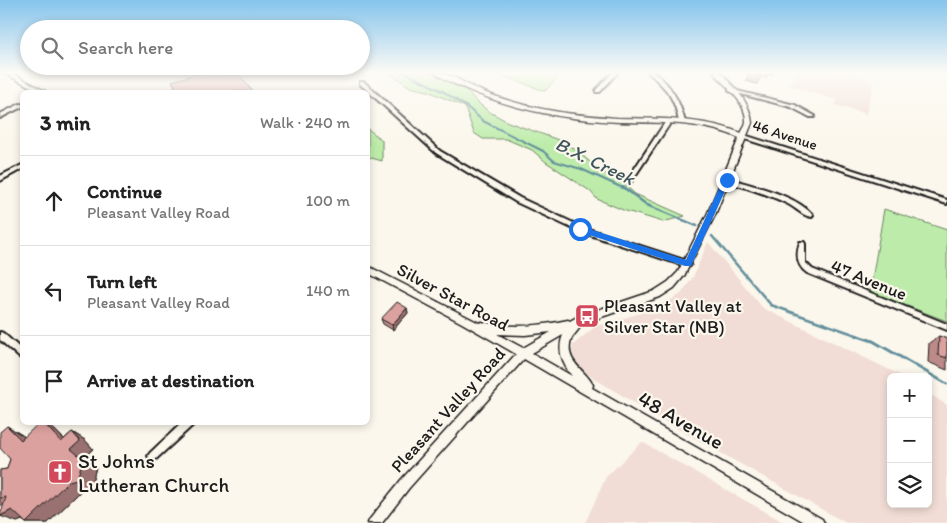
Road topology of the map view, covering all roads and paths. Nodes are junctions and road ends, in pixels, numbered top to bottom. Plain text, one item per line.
1 (377, 96) edge
2 (488, 96) edge
3 (673, 96) edge
4 (737, 96) edge
5 (756, 96) edge
6 (20, 106) edge
7 (0, 116) edge
8 (812, 116) dead end
9 (668, 122) junction
10 (682, 122) junction
11 (744, 136) junction
12 (20, 168) edge
13 (0, 179) edge
14 (727, 180) junction
15 (629, 181) dead end
16 (947, 202) edge
17 (810, 215) dead end
18 (802, 244) dead end
19 (688, 264) junction
20 (370, 270) edge
21 (465, 320) junction
22 (580, 320) junction
23 (947, 326) edge
24 (0, 335) edge
25 (20, 353) edge
26 (523, 353) junction
27 (620, 408) junction
28 (187, 425) edge
29 (154, 456) dead end
30 (374, 523) edge
31 (818, 523) edge

1 - 19 street
2 - 9 street, 46 Avenue
3 - 10 street
4 - 11 street, Pleasant Valley Road
5 - 8 street
6 - 7 street
9 - 10 street, 46 Avenue
9 - 15 street
10 - 11 street, 46 Avenue
11 - 14 street, Pleasant Valley Road
11 - 16 street, 46 Avenue
12 - 13 street
14 - 17 street
14 - 19 street, Pleasant Valley Road
18 - 23 street, 47 Avenue
19 - 22 street, Pleasant Valley Road
20 - 21 street, Silver Star Road
21 - 22 street
21 - 26 street, Silver Star Road
22 - 26 street, Pleasant Valley Road
22 - 27 street
24 - 25 street
26 - 27 street, 48 Avenue
26 - 30 street, Pleasant Valley Road
27 - 31 street, 48 Avenue
28 - 29 street

